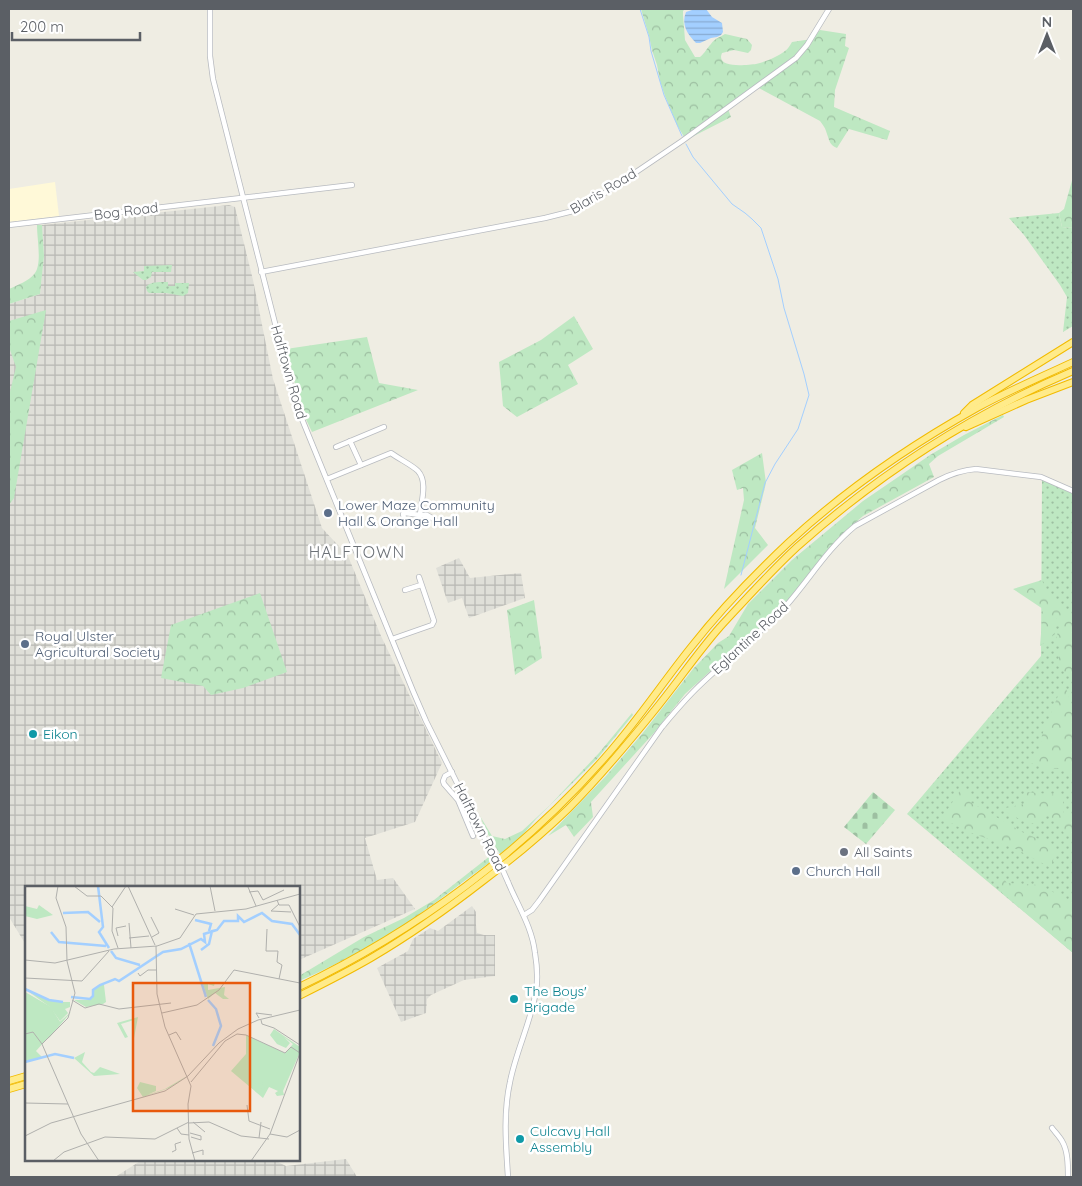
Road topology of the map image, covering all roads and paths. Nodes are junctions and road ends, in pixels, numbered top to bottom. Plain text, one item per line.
1 (210, 9) edge
2 (829, 9) edge
3 (352, 184) dead end
4 (243, 197) junction
5 (9, 225) edge
6 (261, 272) junction
7 (1073, 342) edge
8 (1073, 362) edge
9 (1073, 371) edge
10 (1073, 382) edge
11 (958, 419) junction
12 (384, 427) dead end
13 (951, 433) junction
14 (350, 441) junction
15 (336, 446) dead end
16 (361, 465) junction
17 (327, 479) junction
18 (1073, 490) edge
19 (420, 515) junction
20 (437, 521) dead end
21 (405, 523) dead end
22 (419, 577) dead end
23 (421, 585) junction
24 (405, 590) dead end
25 (392, 639) junction
26 (452, 772) junction
27 (472, 836) dead end
28 (524, 915) junction
29 (300, 986) edge
30 (300, 995) edge
31 (25, 1076) edge
32 (9, 1081) edge
33 (25, 1084) edge
34 (9, 1089) edge
35 (1052, 1128) dead end
36 (508, 1177) edge
37 (1068, 1177) edge

1 - 4 street, Halftown Road
2 - 6 street, Blaris Road
3 - 4 street, Bog Road
4 - 5 street, Bog Road
4 - 6 street, Halftown Road
6 - 17 street, Halftown Road
7 - 11 highway
8 - 11 highway
9 - 13 highway
10 - 13 highway
11 - 29 highway
12 - 14 street
13 - 30 highway
14 - 15 street
14 - 16 street
16 - 17 street
16 - 19 street
17 - 25 street, Halftown Road
18 - 28 street, Eglantine Road
19 - 20 street
19 - 21 street
22 - 23 street
23 - 24 street
23 - 25 street
25 - 26 street, Halftown Road
26 - 27 street, Halftown Road
26 - 28 street, Halftown Road, bridge
28 - 36 street, Halftown Road
31 - 32 highway
33 - 34 highway
35 - 37 street

